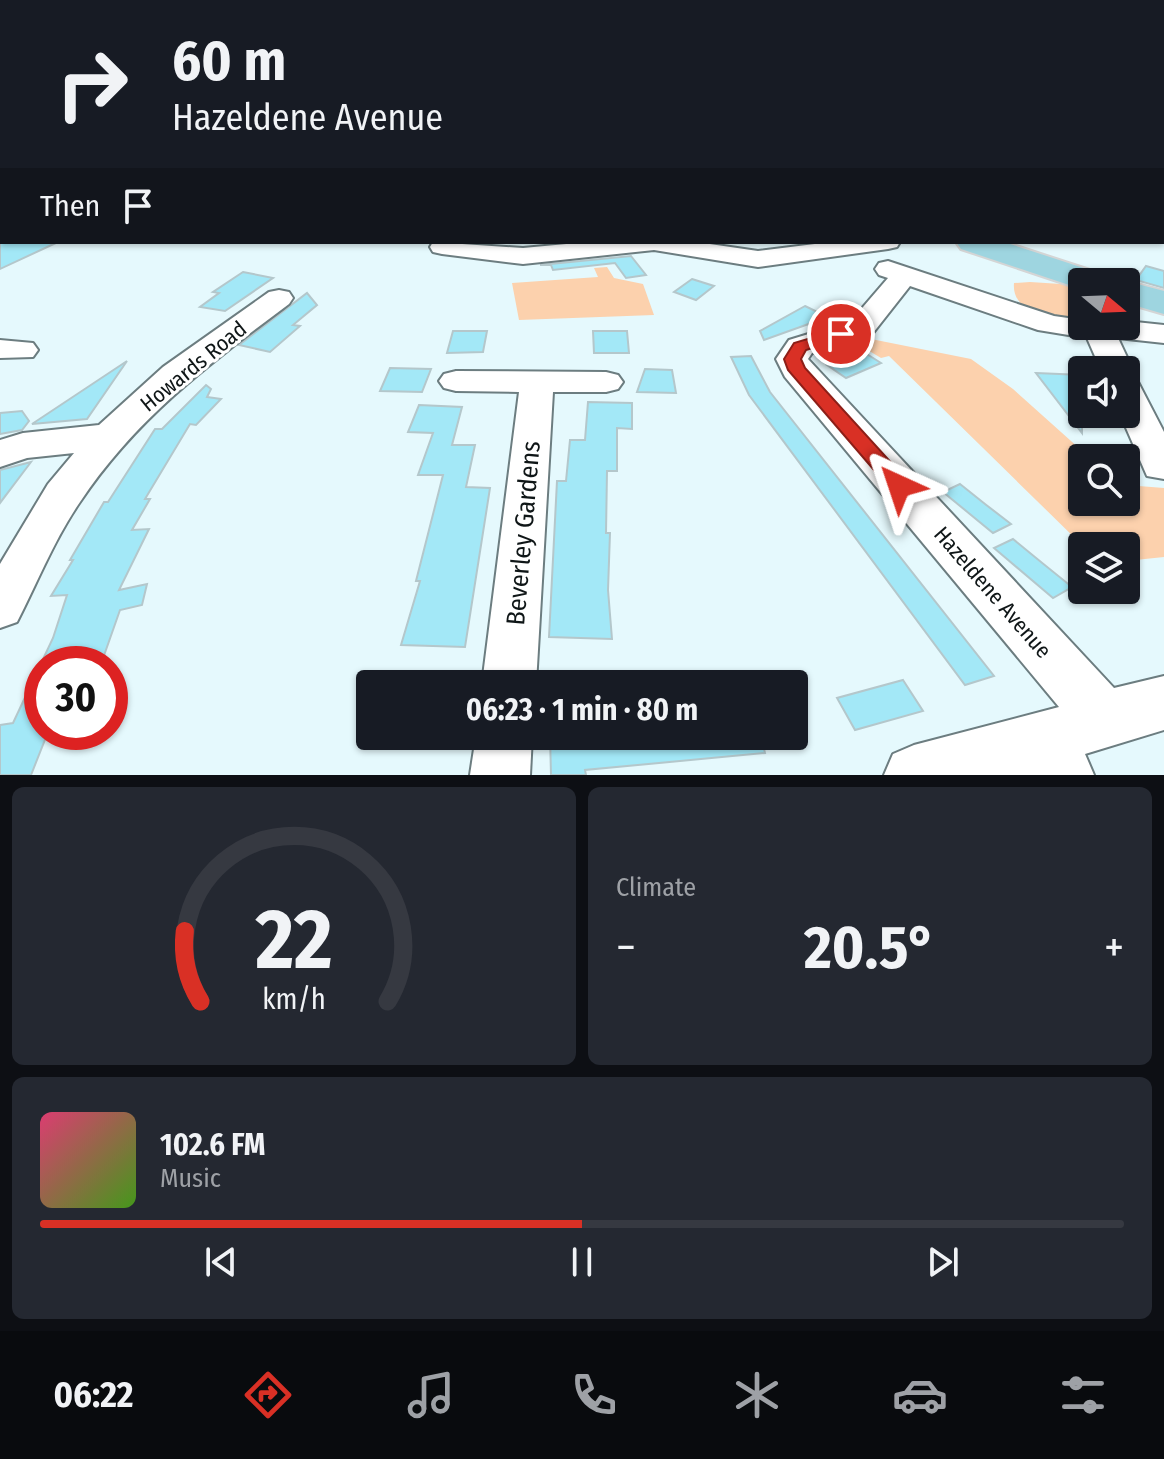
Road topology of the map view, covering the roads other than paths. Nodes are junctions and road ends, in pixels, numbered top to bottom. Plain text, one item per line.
1 (644, 244) edge
2 (660, 244) edge
3 (978, 244) edge
4 (442, 247) dead end
5 (894, 262) edge
6 (1068, 274) edge
7 (1140, 296) edge
8 (279, 298) dead end
9 (1164, 303) edge
10 (1068, 327) edge
11 (1140, 331) edge
12 (1164, 334) edge
13 (456, 381) dead end
14 (537, 382) junction
15 (606, 382) dead end
16 (1140, 420) edge
17 (109, 436) junction
18 (0, 454) edge
19 (1161, 466) dead end
20 (0, 607) edge
21 (510, 670) edge
22 (1164, 703) edge
23 (1104, 718) junction
24 (503, 750) edge
25 (1052, 759) edge
26 (500, 775) edge
27 (914, 775) edge

1 - 4 street
2 - 5 street
3 - 6 main road
5 - 10 street
5 - 23 street, Hazeldene Avenue
7 - 9 main road
8 - 17 street, Howards Road
11 - 12 street
13 - 14 street
14 - 15 street
14 - 21 street, Beverley Gardens
16 - 19 street
17 - 18 street
17 - 20 street, Howards Road
22 - 23 street
23 - 25 street
24 - 26 street
25 - 27 street

